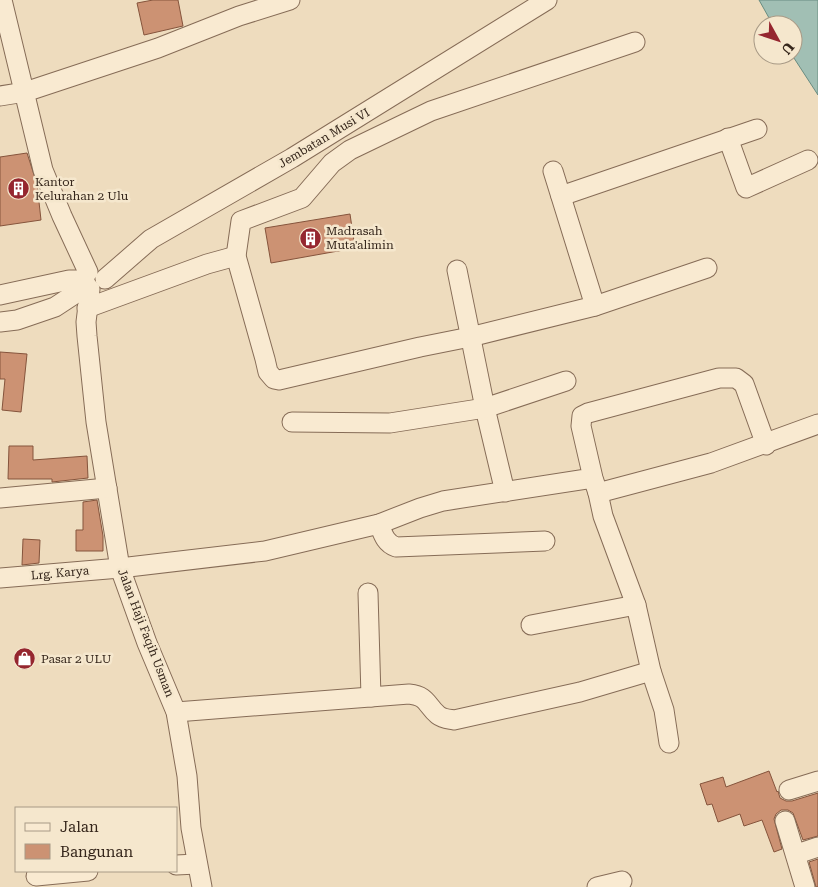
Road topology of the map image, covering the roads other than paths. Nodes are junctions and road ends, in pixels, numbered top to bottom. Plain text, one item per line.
1 (2, 0) edge
2 (290, 0) edge
3 (547, 0) edge
4 (238, 8) edge
5 (636, 42) dead end
6 (25, 92) junction
7 (0, 96) edge
8 (756, 128) dead end
9 (728, 138) junction
10 (808, 160) dead end
11 (553, 171) dead end
12 (561, 196) junction
13 (236, 256) junction
14 (707, 268) dead end
15 (458, 270) dead end
16 (91, 281) junction
17 (0, 295) edge
18 (595, 306) junction
19 (88, 308) junction
20 (0, 322) edge
21 (470, 337) junction
22 (566, 381) dead end
23 (485, 408) junction
24 (292, 422) dead end
25 (818, 424) edge
26 (766, 445) junction
27 (596, 485) junction
28 (107, 488) junction
29 (505, 492) junction
30 (0, 498) edge
31 (380, 524) junction
32 (545, 541) dead end
33 (120, 568) junction
34 (0, 578) edge
35 (368, 593) dead end
36 (636, 605) junction
37 (531, 626) dead end
38 (651, 671) junction
39 (372, 697) junction
40 (176, 712) junction
41 (669, 743) dead end
42 (818, 781) edge
43 (789, 790) dead end
44 (786, 821) dead end
45 (818, 848) edge
46 (797, 854) junction
47 (197, 864) junction
48 (178, 865) edge
49 (78, 872) edge
50 (36, 876) dead end
51 (622, 881) dead end
52 (202, 887) edge
53 (597, 887) edge
54 (805, 887) edge

1 - 6 street, Jalan Haji Faqih Usman
2 - 4 street
3 - 16 street, Jembatan Musi VI
4 - 6 street
5 - 13 street
6 - 7 street
6 - 16 street, Jalan Haji Faqih Usman
8 - 9 street
9 - 10 street
9 - 12 street
11 - 12 street
12 - 18 street
13 - 19 street
13 - 21 street
14 - 18 street
15 - 21 street
16 - 17 street
16 - 19 street, Jalan Haji Faqih Usman
16 - 20 street, Jembatan Musi VI
18 - 21 street
19 - 28 street, Jalan Haji Faqih Usman
21 - 23 street
22 - 23 street
23 - 24 street
23 - 29 street
25 - 26 street, Lrg. Karya
26 - 27 street, Lrg. Karya
26 - 27 street
27 - 29 street, Lrg. Karya
27 - 36 street
28 - 30 street
28 - 33 street, Jalan Haji Faqih Usman
29 - 31 street, Lrg. Karya
31 - 32 street
31 - 33 street, Lrg. Karya
33 - 34 street, Lrg. Karya
33 - 40 street, Jalan Haji Faqih Usman
35 - 39 street
36 - 37 street
36 - 38 street
38 - 39 street
38 - 41 street
39 - 40 street
40 - 47 street, Jalan Haji Faqih Usman
42 - 43 street
44 - 46 street
45 - 46 street
46 - 54 street
47 - 48 street
47 - 52 street, Jalan Haji Faqih Usman
49 - 50 street
51 - 53 street

